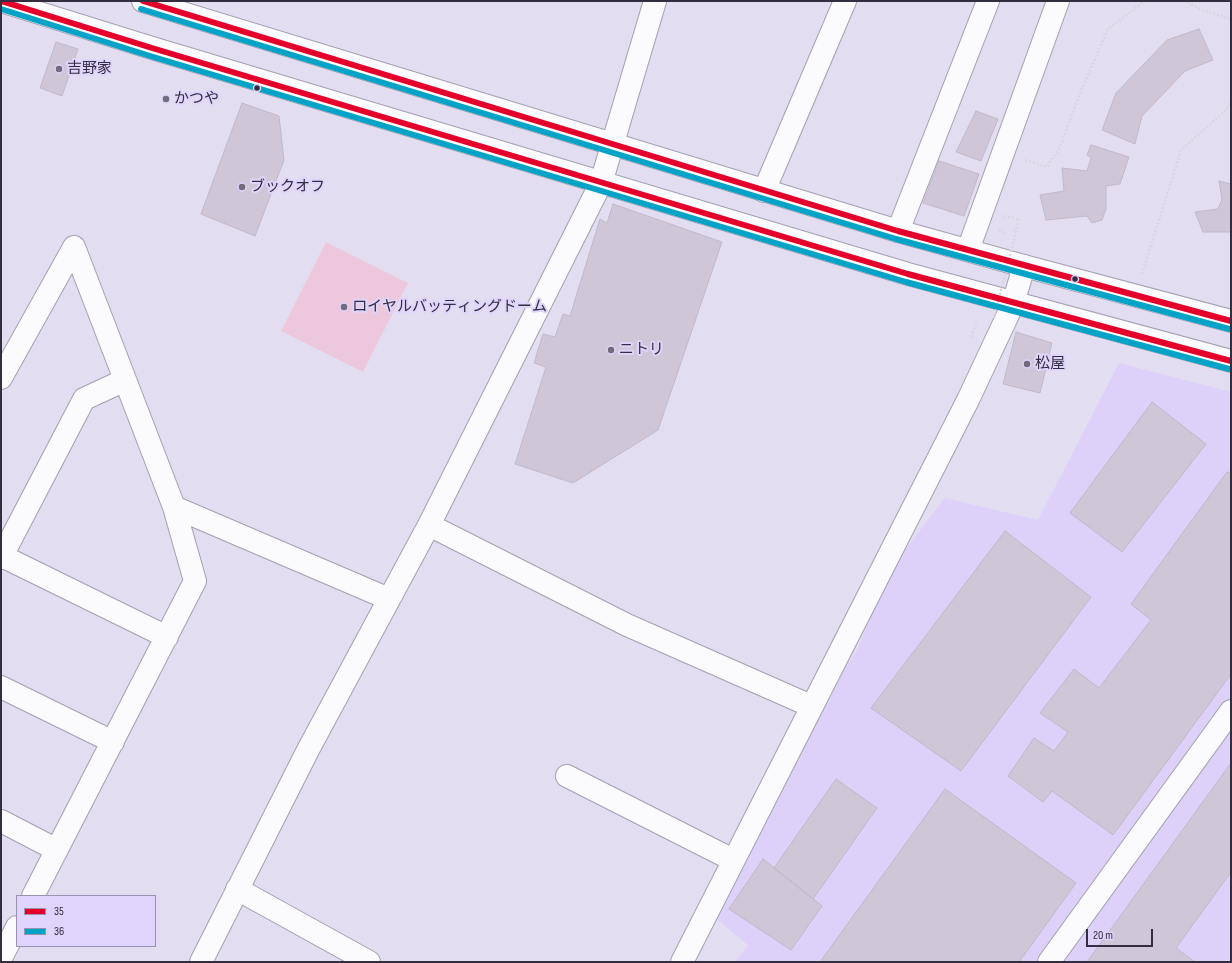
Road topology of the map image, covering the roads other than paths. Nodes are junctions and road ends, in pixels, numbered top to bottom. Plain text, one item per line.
1 (1, 1) edge
2 (143, 1) edge
3 (655, 1) edge
4 (845, 1) edge
5 (988, 1) edge
6 (1058, 1) edge
7 (612, 145) junction
8 (601, 183) junction
9 (764, 191) junction
10 (898, 231) junction
11 (968, 250) junction
12 (1024, 266) junction
13 (1013, 304) junction
14 (1231, 321) edge
15 (1231, 361) edge
16 (1, 378) edge
17 (125, 380) junction
18 (174, 507) junction
19 (429, 525) junction
20 (2, 557) edge
21 (389, 599) junction
22 (166, 637) junction
23 (1, 687) edge
24 (811, 706) junction
25 (1231, 711) edge
26 (113, 742) junction
27 (567, 776) dead end
28 (1, 821) edge
29 (57, 850) junction
30 (733, 860) junction
31 (237, 889) junction
32 (34, 895) edge
33 (16, 929) edge
34 (2, 955) edge
35 (204, 961) edge
36 (369, 962) edge
37 (682, 962) edge
38 (1049, 962) edge

1 - 8 main road
2 - 7 main road
3 - 7 main road
4 - 9 main road
5 - 10 main road
6 - 11 main road
7 - 8 main road
7 - 9 main road
8 - 13 main road
8 - 19 main road
9 - 10 main road
10 - 11 main road
11 - 12 main road
12 - 13 main road
12 - 14 main road
13 - 15 main road
13 - 24 main road
16 - 17 main road
17 - 18 main road
17 - 20 main road
18 - 21 main road
18 - 22 main road
19 - 21 main road
19 - 24 main road
20 - 22 main road
21 - 31 main road
22 - 26 main road
23 - 26 main road
24 - 30 main road
25 - 38 main road
26 - 29 main road
27 - 30 main road
28 - 29 main road
29 - 32 main road
30 - 37 main road
31 - 35 main road
31 - 36 main road
33 - 34 main road

